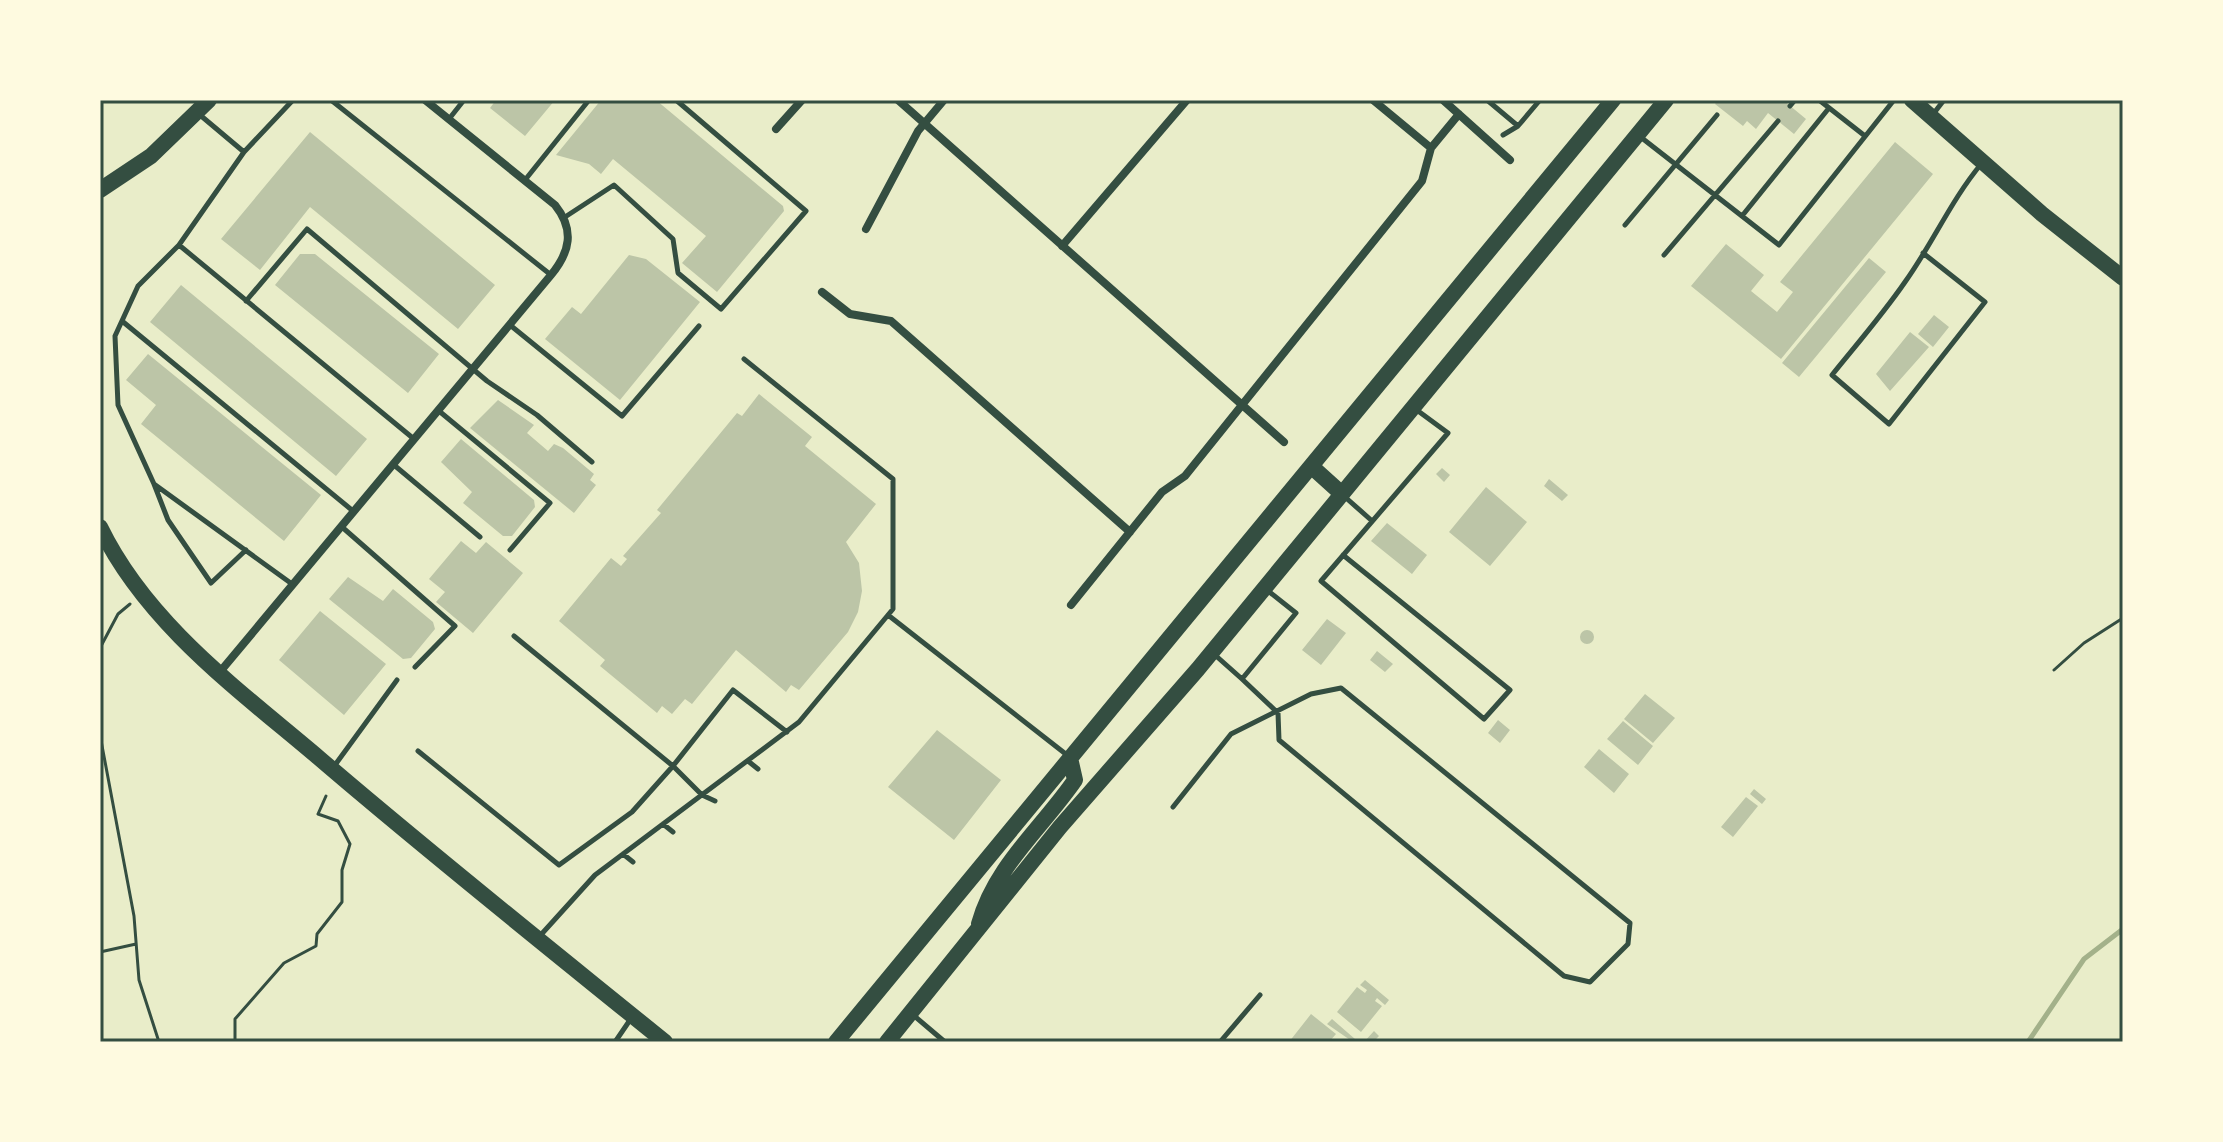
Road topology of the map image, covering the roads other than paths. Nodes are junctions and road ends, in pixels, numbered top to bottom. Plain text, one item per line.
1 (293, 100) edge
2 (331, 100) edge
3 (425, 100) edge
4 (464, 100) edge
5 (589, 100) edge
6 (676, 100) edge
7 (802, 100) edge
8 (898, 100) edge
9 (944, 100) edge
10 (1187, 100) edge
11 (1373, 100) edge
12 (1443, 100) edge
13 (1487, 100) edge
14 (1540, 100) edge
15 (1613, 100) edge
16 (1666, 100) edge
17 (1795, 100) edge
18 (1819, 100) edge
19 (1894, 100) edge
20 (1912, 100) edge
21 (1944, 100) edge
22 (203, 106) edge
23 (1790, 106) dead end
24 (1829, 108) junction
25 (1459, 114) junction
26 (1717, 115) dead end
27 (1931, 117) junction
28 (449, 119) junction
29 (1778, 121) dead end
30 (925, 124) junction
31 (1518, 126) junction
32 (776, 129) dead end
33 (1503, 135) dead end
34 (1638, 135) junction
35 (1865, 136) junction
36 (1431, 148) junction
37 (244, 152) junction
38 (1510, 160) dead end
39 (1983, 163) junction
40 (1677, 165) junction
41 (524, 181) junction
42 (100, 190) edge
43 (1716, 196) junction
44 (1742, 216) junction
45 (565, 217) junction
46 (1625, 225) dead end
47 (866, 229) dead end
48 (179, 245) junction
49 (1062, 246) junction
50 (1923, 253) junction
51 (1664, 255) dead end
52 (551, 275) junction
53 (2123, 278) edge
54 (822, 292) dead end
55 (246, 301) junction
56 (122, 321) junction
57 (510, 324) junction
58 (699, 326) dead end
59 (744, 359) dead end
60 (473, 368) junction
61 (1242, 405) junction
62 (1413, 407) junction
63 (438, 410) junction
64 (414, 439) junction
65 (1284, 442) dead end
66 (592, 462) dead end
67 (393, 464) junction
68 (1311, 466) junction
69 (154, 484) junction
70 (1342, 494) junction
71 (354, 512) junction
72 (1371, 520) junction
73 (341, 526) junction
74 (100, 527) edge
75 (1130, 532) junction
76 (480, 537) dead end
77 (246, 550) junction
78 (510, 550) dead end
79 (1343, 555) junction
80 (293, 584) junction
81 (1265, 588) junction
82 (1071, 605) dead end
83 (888, 615) junction
84 (514, 636) dead end
85 (1211, 652) junction
86 (415, 667) dead end
87 (219, 673) junction
88 (1242, 679) junction
89 (397, 680) dead end
90 (1278, 713) junction
91 (787, 732) junction
92 (418, 751) dead end
93 (1070, 758) junction
94 (748, 761) junction
95 (673, 766) junction
96 (332, 769) junction
97 (758, 769) dead end
98 (702, 795) junction
99 (715, 801) dead end
100 (1173, 807) dead end
101 (663, 824) junction
102 (673, 832) dead end
103 (623, 854) junction
104 (633, 862) dead end
105 (978, 929) junction
106 (537, 938) junction
107 (1260, 995) dead end
108 (911, 1013) junction
109 (633, 1016) junction
110 (615, 1042) edge
111 (665, 1042) edge
112 (836, 1042) edge
113 (887, 1042) edge
114 (945, 1042) edge
115 (1220, 1042) edge

1 - 37 lane
2 - 52 lane
3 - 28 street
4 - 28 lane
5 - 41 lane
6 - 45 lane
7 - 32 street
8 - 30 street
9 - 30 street
10 - 49 street
11 - 36 street
12 - 25 street
13 - 31 lane
14 - 31 lane
15 - 68 main road
16 - 34 main road
17 - 23 lane
18 - 24 lane
19 - 35 lane
20 - 27 main road
21 - 27 lane
22 - 37 lane
22 - 42 main road
24 - 35 lane
24 - 44 lane
25 - 36 street
25 - 38 street
26 - 40 lane
27 - 39 main road
28 - 41 street
29 - 43 lane
30 - 47 street
30 - 49 street
31 - 33 lane
34 - 40 lane
34 - 62 main road
35 - 44 lane
36 - 61 street
37 - 48 lane
39 - 50 lane
39 - 53 main road
40 - 43 lane
40 - 46 lane
41 - 45 street
43 - 44 lane
43 - 51 lane
45 - 52 street
48 - 55 lane
48 - 56 lane
49 - 61 street
50 - 50 lane
52 - 57 street
54 - 75 street
55 - 60 lane
55 - 64 lane
56 - 69 lane
56 - 71 lane
57 - 58 lane
57 - 60 street
59 - 83 lane
60 - 63 street
60 - 66 lane
61 - 65 street
61 - 75 street
62 - 70 main road
62 - 72 lane
63 - 64 street
63 - 78 lane
64 - 67 street
67 - 71 street
67 - 76 lane
68 - 70 main road
68 - 93 main road
69 - 77 lane
69 - 77 lane
70 - 72 lane
70 - 81 main road
71 - 73 street
72 - 79 lane
73 - 80 street
73 - 86 lane
74 - 87 main road
75 - 82 street
77 - 80 lane
79 - 79 lane
80 - 87 street
81 - 85 main road
81 - 88 lane
83 - 91 lane
83 - 93 lane
84 - 95 lane
85 - 88 lane
85 - 105 main road
87 - 96 main road
88 - 90 lane
89 - 96 lane
90 - 90 lane
90 - 100 lane
91 - 94 lane
91 - 95 lane
92 - 95 lane
93 - 105 main road
93 - 112 main road
94 - 97 lane
94 - 98 lane
95 - 98 lane
96 - 106 main road
98 - 99 lane
98 - 101 lane
101 - 102 lane
101 - 103 lane
103 - 104 lane
103 - 106 lane
105 - 108 main road
106 - 109 main road
107 - 115 lane
108 - 113 main road
108 - 114 lane
109 - 110 lane
109 - 111 main road

